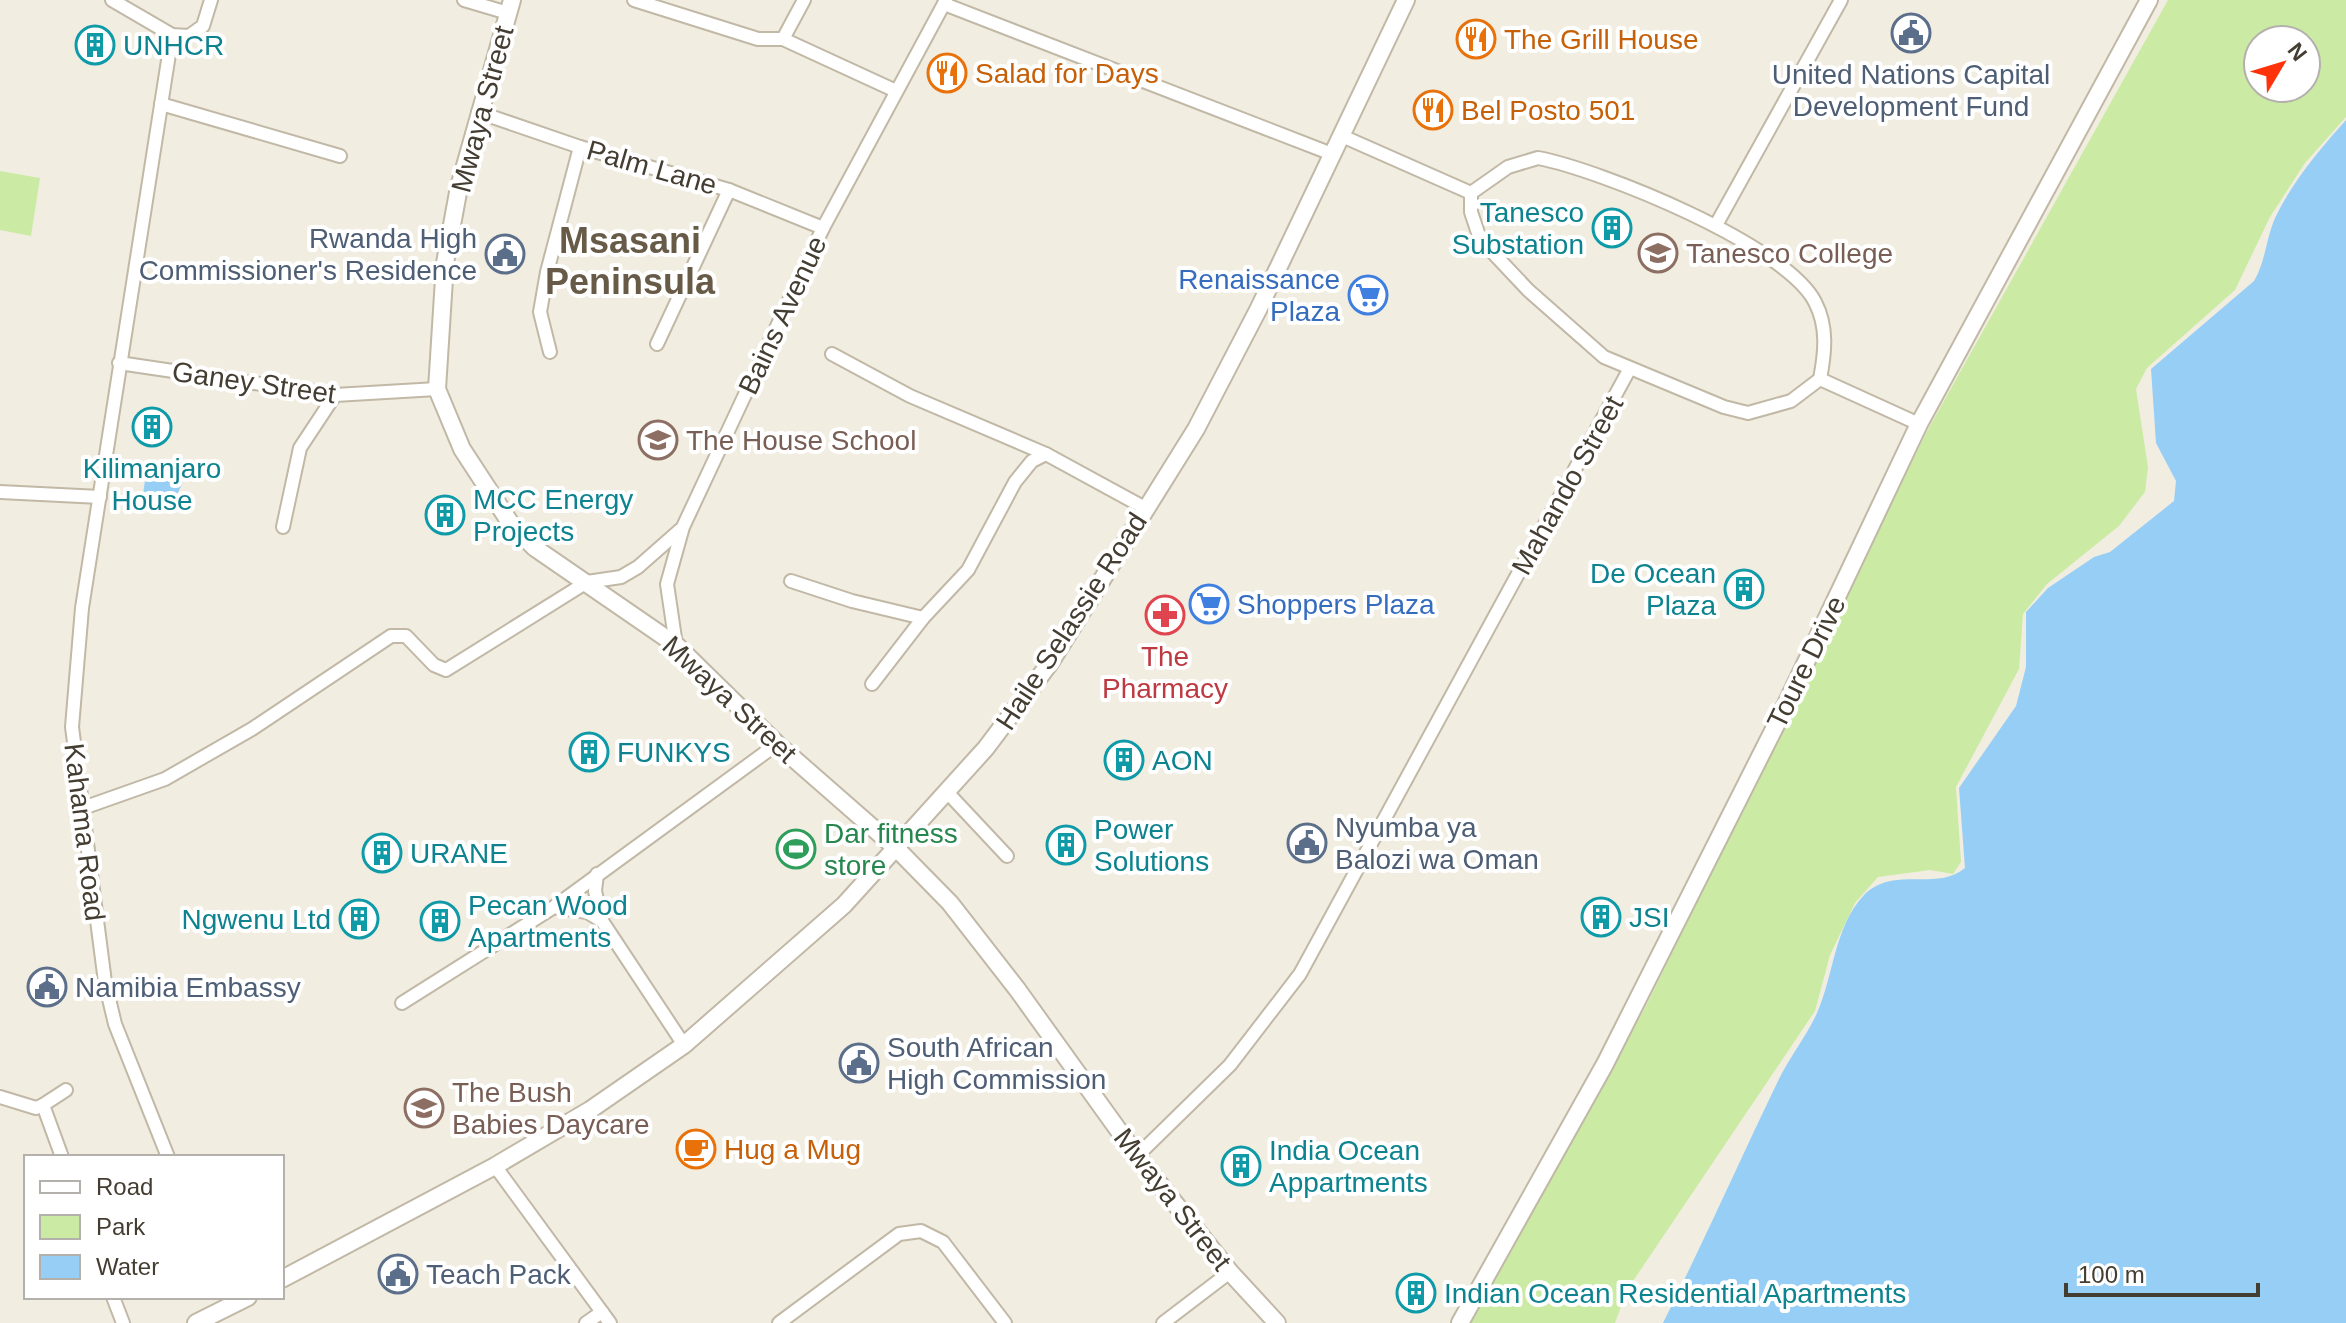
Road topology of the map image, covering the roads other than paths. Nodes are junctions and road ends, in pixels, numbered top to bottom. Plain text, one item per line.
1 (112, 0) edge
2 (211, 0) edge
3 (464, 0) edge
4 (634, 0) edge
5 (804, 0) edge
6 (1406, 0) edge
7 (1841, 0) edge
8 (2149, 0) edge
9 (945, 2) edge
10 (510, 7) edge
11 (172, 35) junction
12 (783, 39) junction
13 (896, 91) junction
14 (161, 104) junction
15 (478, 112) junction
16 (1342, 136) junction
17 (580, 147) junction
18 (1332, 154) junction
19 (340, 156) dead end
20 (729, 190) junction
21 (1471, 193) junction
22 (1716, 225) junction
23 (823, 228) junction
24 (657, 344) dead end
25 (550, 352) dead end
26 (832, 354) dead end
27 (119, 363) junction
28 (1629, 370) junction
29 (1820, 379) junction
30 (437, 389) junction
31 (335, 395) junction
32 (1919, 424) junction
33 (1046, 454) junction
34 (0, 492) edge
35 (100, 497) junction
36 (1145, 508) junction
37 (283, 527) dead end
38 (683, 527) junction
39 (791, 581) dead end
40 (587, 582) junction
41 (923, 618) junction
42 (676, 645) junction
43 (872, 684) dead end
44 (777, 744) junction
45 (947, 792) junction
46 (83, 808) junction
47 (897, 849) junction
48 (1007, 856) dead end
49 (597, 874) junction
50 (554, 907) junction
51 (602, 921) junction
52 (402, 1003) dead end
53 (684, 1045) junction
54 (66, 1090) dead end
55 (0, 1097) edge
56 (43, 1105) junction
57 (61, 1155) edge
58 (167, 1155) edge
59 (1137, 1156) junction
60 (495, 1166) junction
61 (1230, 1272) junction
62 (284, 1278) edge
63 (114, 1299) edge
64 (242, 1299) edge
65 (602, 1312) junction
66 (123, 1323) edge
67 (196, 1323) edge
68 (586, 1323) edge
69 (610, 1323) edge
70 (779, 1323) edge
71 (1005, 1323) edge
72 (1163, 1323) edge
73 (1277, 1323) edge
74 (1460, 1323) edge

1 - 11 street
2 - 11 street
3 - 10 street
4 - 12 street
5 - 12 street
6 - 16 street, Haile Selassie Road
7 - 22 street
8 - 32 street, Toure Drive
9 - 13 street, Bains Avenue
9 - 18 street
10 - 15 street, Mwaya Street
11 - 14 street, Kahama Road
12 - 13 street
13 - 23 street, Bains Avenue
14 - 19 street
14 - 27 street, Kahama Road
15 - 17 street, Palm Lane
15 - 30 street, Mwaya Street
16 - 18 street, Haile Selassie Road
16 - 21 street
17 - 20 street, Palm Lane
17 - 25 street
18 - 36 street, Haile Selassie Road
20 - 23 street, Palm Lane
20 - 24 street
21 - 22 street
21 - 28 street
22 - 29 street
23 - 38 street, Bains Avenue
26 - 33 street
27 - 31 street, Ganey Street
27 - 35 street, Kahama Road
28 - 29 street, Mahando Street
28 - 59 street, Mahando Street
29 - 32 street
30 - 31 street, Ganey Street
30 - 40 street, Mwaya Street
31 - 37 street
32 - 74 street, Toure Drive
33 - 36 street
33 - 41 street
34 - 35 street
35 - 46 street, Kahama Road
36 - 45 street, Haile Selassie Road
38 - 40 street
38 - 42 street, Bains Avenue
39 - 41 street
40 - 42 street, Mwaya Street
40 - 46 street
41 - 43 street
42 - 44 street, Mwaya Street
44 - 47 street, Mwaya Street
44 - 49 street
45 - 47 street, Haile Selassie Road
45 - 48 street
46 - 58 street, Kahama Road
47 - 53 street, Haile Selassie Road
47 - 59 street, Mwaya Street
49 - 50 street
49 - 51 street
50 - 51 street
50 - 52 street
51 - 53 street
53 - 60 street, Haile Selassie Road
54 - 56 street
55 - 56 street
56 - 57 street
59 - 61 street, Mwaya Street
60 - 62 street, Haile Selassie Road
60 - 65 street
61 - 72 street
61 - 73 street, Mwaya Street
63 - 66 street
64 - 67 street
65 - 68 street
65 - 69 street
70 - 71 street

